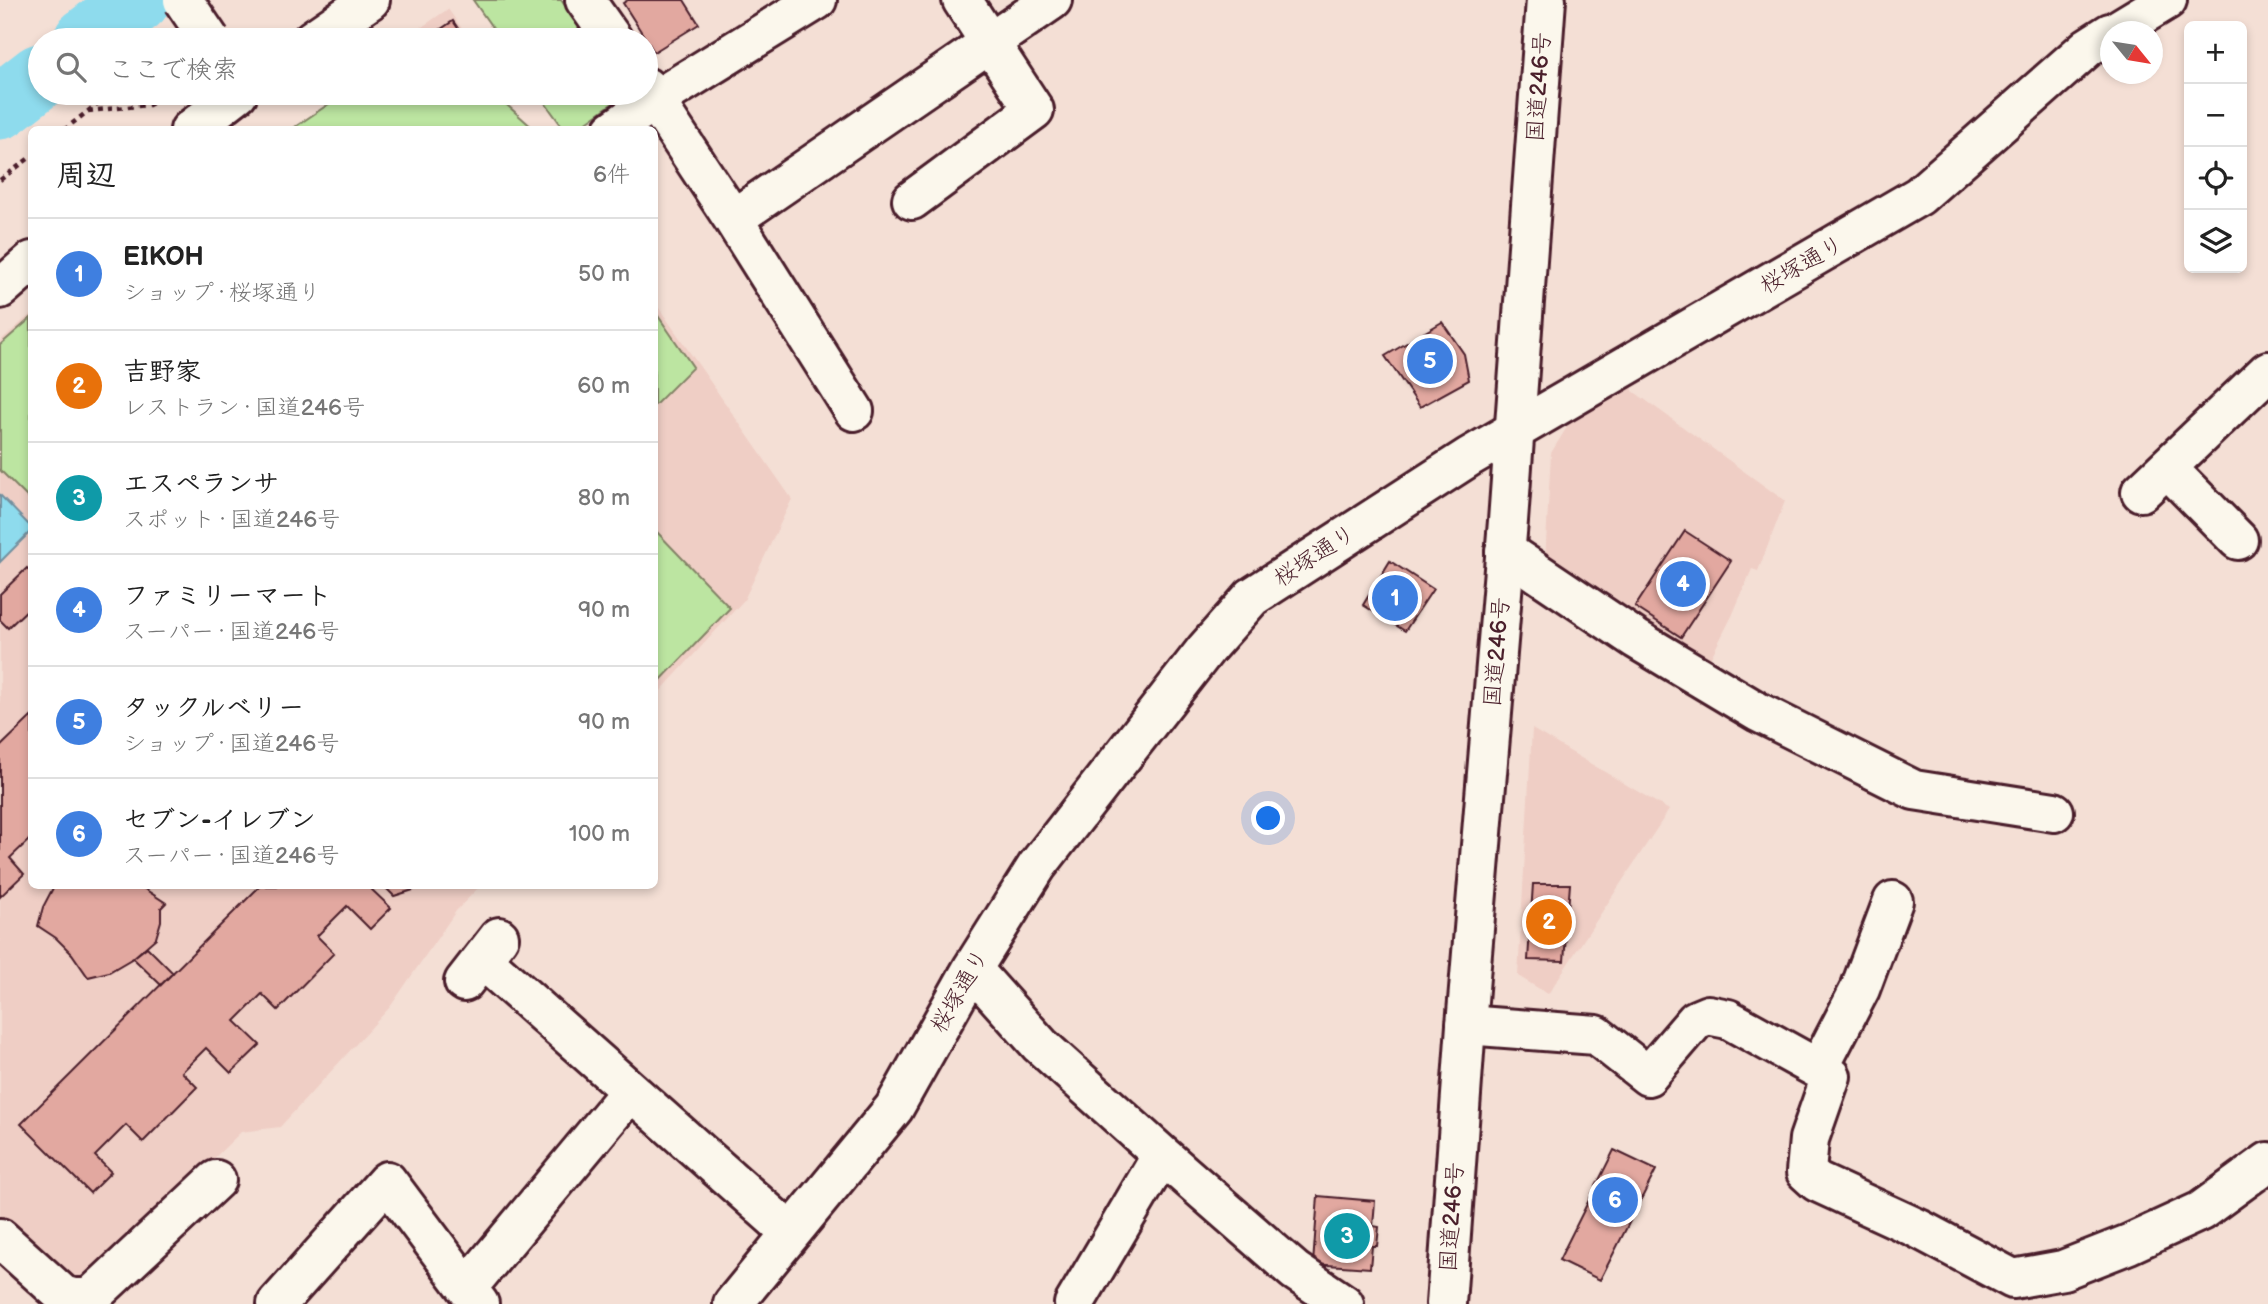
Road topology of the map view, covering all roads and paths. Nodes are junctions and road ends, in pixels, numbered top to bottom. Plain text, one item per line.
1 (183, 0) edge
2 (370, 0) edge
3 (585, 0) edge
4 (817, 0) edge
5 (962, 0) edge
6 (1052, 0) edge
7 (1546, 0) edge
8 (2167, 0) edge
9 (2131, 21) edge
10 (202, 28) edge
11 (329, 28) edge
12 (605, 28) edge
13 (2100, 40) edge
14 (989, 44) junction
15 (658, 89) edge
16 (96, 105) edge
17 (149, 105) edge
18 (222, 105) edge
19 (639, 105) edge
20 (657, 105) edge
21 (88, 111) junction
22 (69, 126) edge
23 (195, 126) edge
24 (618, 126) edge
25 (28, 159) edge
26 (0, 180) edge
27 (937, 193) dead end
28 (733, 219) junction
29 (28, 264) edge
30 (0, 289) edge
31 (2268, 371) edge
32 (854, 411) dead end
33 (1515, 431) junction
34 (2238, 540) dead end
35 (1506, 551) junction
36 (2054, 812) dead end
37 (1893, 901) dead end
38 (482, 959) dead end
39 (972, 969) junction
40 (1466, 1024) junction
41 (1819, 1068) junction
42 (630, 1092) junction
43 (1162, 1155) junction
44 (2268, 1162) edge
45 (216, 1180) dead end
46 (791, 1233) junction
47 (0, 1238) edge
48 (2004, 1292) edge
49 (473, 1296) edge
50 (63, 1299) edge
51 (277, 1304) edge
52 (733, 1304) edge
53 (1074, 1304) edge
54 (1345, 1304) edge
55 (1446, 1304) edge

1 - 10 main road, bridge
2 - 11 main road
3 - 12 main road
4 - 15 main road
5 - 14 main road
6 - 14 main road
7 - 33 main road, 国道246号
8 - 9 main road, 桜塚通り
13 - 33 main road, 桜塚通り
14 - 27 main road
14 - 28 main road
16 - 21 path
17 - 21 path
18 - 23 main road
19 - 24 main road
20 - 28 main road
21 - 22 path
25 - 26 path
28 - 32 main road
29 - 30 main road
31 - 34 main road
33 - 35 main road, 国道246号
33 - 39 main road, 桜塚通り
35 - 36 main road
35 - 40 main road, 国道246号
37 - 41 main road
38 - 42 main road
39 - 43 main road
39 - 46 main road, 桜塚通り
40 - 41 main road
40 - 55 main road, 国道246号
41 - 48 main road
42 - 46 main road
42 - 49 main road
43 - 53 main road
43 - 54 main road
44 - 48 main road
45 - 50 main road
46 - 52 main road, 桜塚通り
47 - 50 main road
49 - 51 main road

